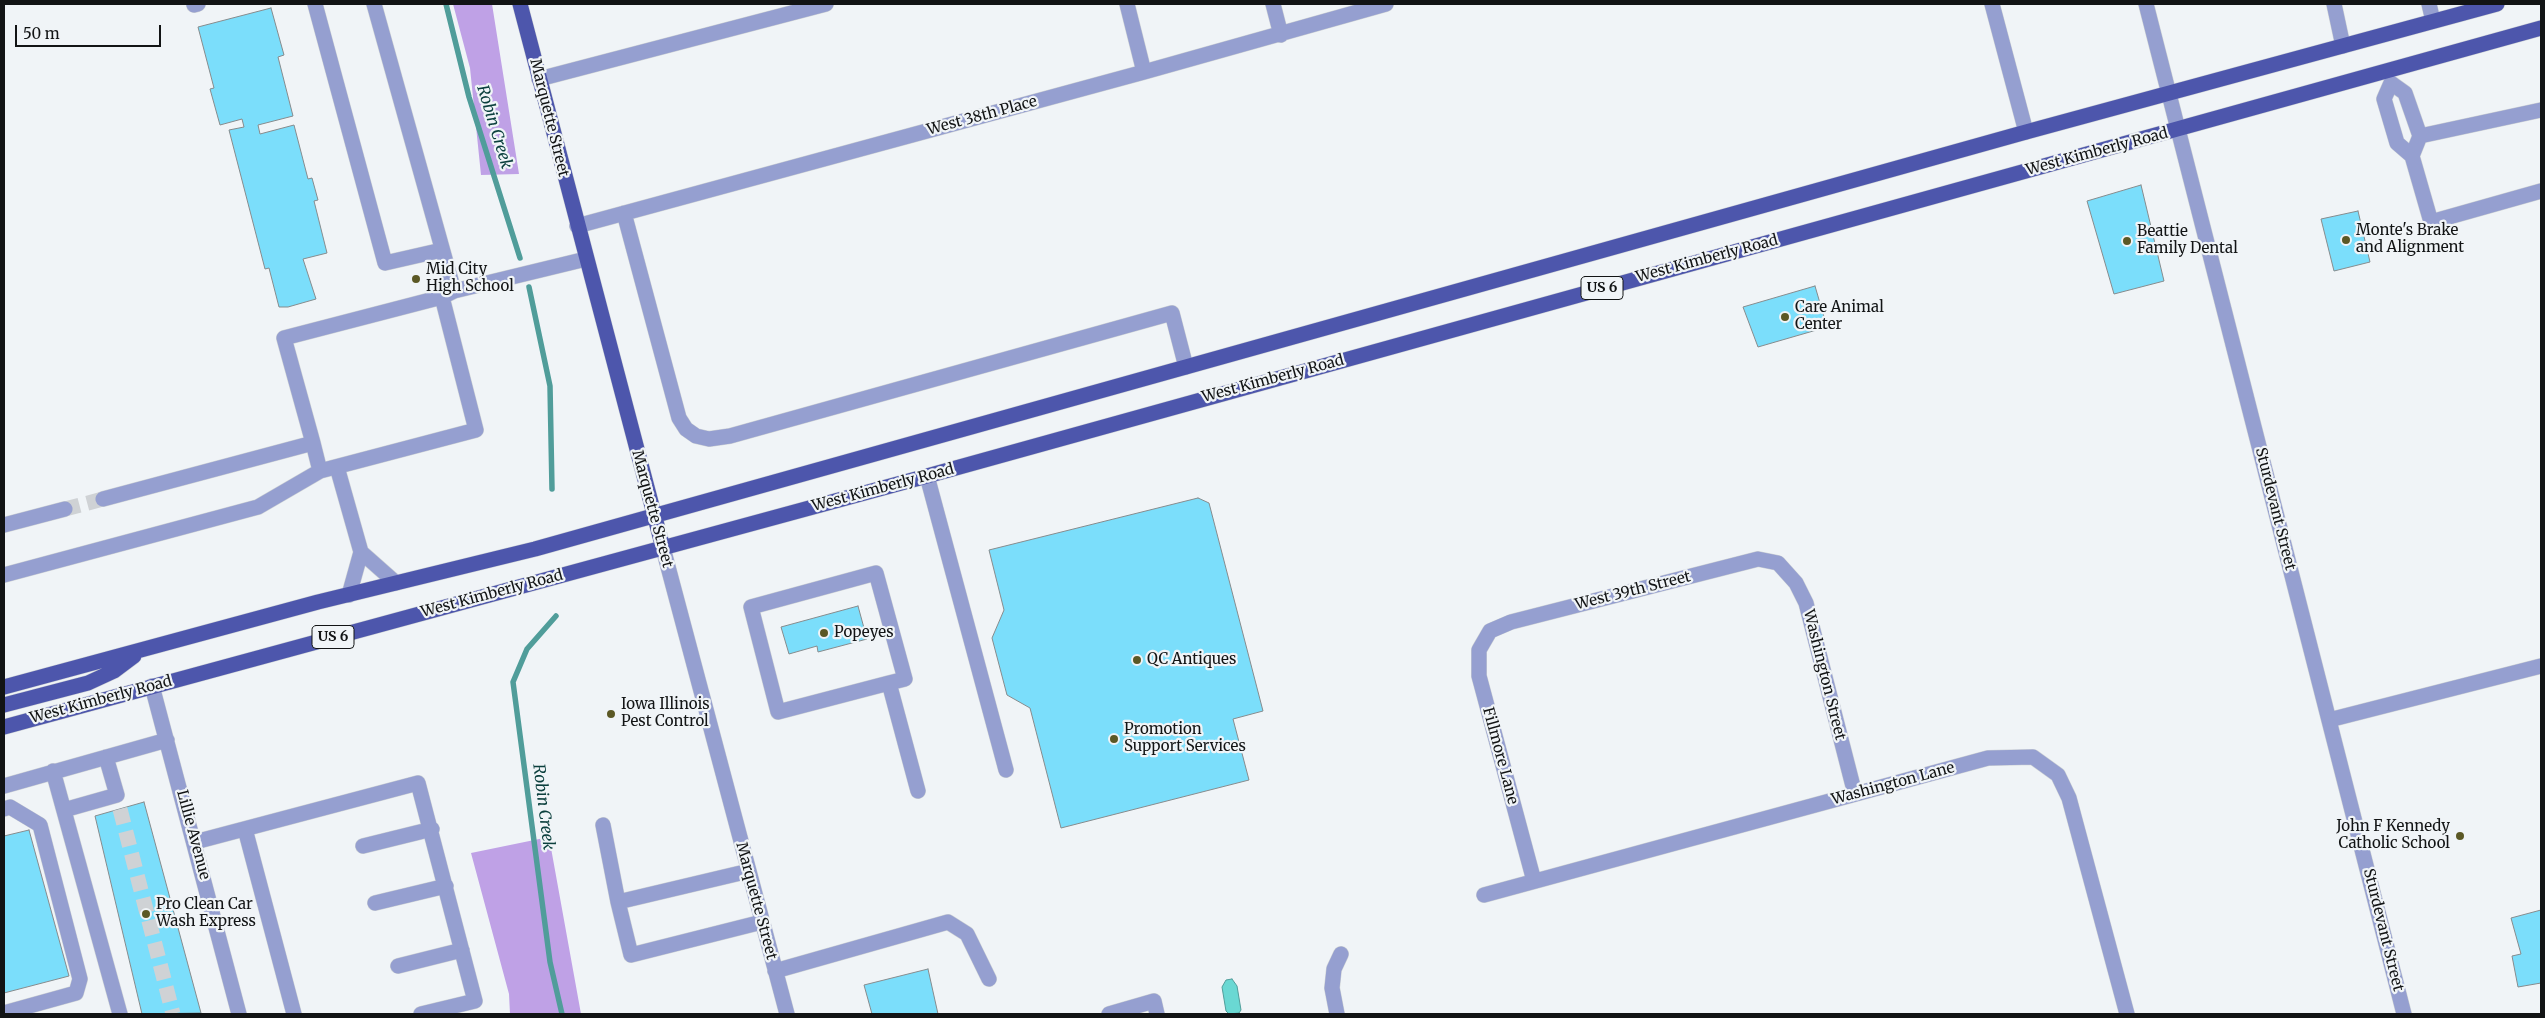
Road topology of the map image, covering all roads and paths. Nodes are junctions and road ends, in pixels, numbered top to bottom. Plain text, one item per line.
1 (315, 4) edge
2 (374, 4) edge
3 (520, 4) edge
4 (826, 4) edge
5 (1127, 4) edge
6 (1273, 4) edge
7 (1386, 4) edge
8 (1992, 4) edge
9 (2146, 4) edge
10 (2334, 4) edge
11 (2429, 4) edge
12 (2497, 4) edge
13 (2433, 21) junction
14 (2541, 28) edge
15 (1281, 35) junction
16 (2343, 46) junction
17 (1144, 72) junction
18 (2389, 77) junction
19 (539, 79) junction
20 (2169, 93) junction
21 (2541, 110) edge
22 (2179, 129) junction
23 (2026, 132) junction
24 (2420, 136) junction
25 (2412, 156) junction
26 (2541, 191) edge
27 (624, 213) junction
28 (577, 226) junction
29 (442, 250) junction
30 (586, 259) junction
31 (448, 294) junction
32 (1186, 367) junction
33 (313, 444) junction
34 (337, 467) junction
35 (320, 471) junction
36 (927, 476) junction
37 (103, 499) tunnel mouth
38 (65, 509) tunnel mouth
39 (654, 516) junction
40 (4, 525) edge
41 (663, 548) junction
42 (361, 552) junction
43 (1778, 563) joint
44 (4, 575) edge
45 (396, 583) junction
46 (349, 595) junction
47 (1490, 631) joint
48 (142, 650) junction
49 (2541, 666) edge
50 (889, 683) junction
51 (152, 686) junction
52 (4, 687) edge
53 (4, 705) edge
54 (2329, 720) junction
55 (4, 727) edge
56 (167, 740) junction
57 (106, 757) junction
58 (1006, 770) dead end
59 (53, 771) junction
60 (4, 786) edge
61 (918, 791) dead end
62 (1855, 794) junction
63 (4, 809) edge
64 (64, 810) junction
65 (603, 825) dead end
66 (245, 829) junction
67 (432, 829) junction
68 (195, 842) junction
69 (363, 846) dead end
70 (749, 871) junction
71 (1534, 881) junction
72 (446, 886) junction
73 (1484, 895) dead end
74 (618, 902) junction
75 (375, 903) dead end
76 (762, 922) junction
77 (462, 950) junction
78 (1342, 954) dead end
79 (398, 966) dead end
80 (775, 971) junction
81 (989, 979) dead end
82 (4, 1013) edge
83 (120, 1014) edge
84 (239, 1014) edge
85 (294, 1014) edge
86 (421, 1014) edge
87 (786, 1014) edge
88 (1109, 1014) edge
89 (1158, 1014) edge
90 (1337, 1014) edge
91 (2127, 1014) edge
92 (2404, 1014) edge

1 - 29 street
2 - 29 street
3 - 19 main road, Marquette Street
4 - 19 street
5 - 17 street
6 - 15 street
7 - 15 street, West 38th Place
8 - 23 street
9 - 20 street, Sturdevant Street
10 - 16 street
11 - 13 street
12 - 13 main road, US 6
13 - 16 main road, US 6
14 - 18 main road, West Kimberly Road / US 6
15 - 17 street, West 38th Place
16 - 20 main road, US 6
17 - 27 street, West 38th Place
18 - 22 main road, West Kimberly Road / US 6
18 - 24 street
18 - 25 street
19 - 28 main road, Marquette Street
20 - 22 street, Sturdevant Street
20 - 23 main road, US 6
21 - 24 street
22 - 36 main road, West Kimberly Road / US 6
22 - 54 street, Sturdevant Street
23 - 32 main road, US 6
24 - 25 street
25 - 26 street
27 - 28 street, West 38th Place
27 - 32 street
28 - 30 main road, Marquette Street
29 - 31 street
30 - 31 street
30 - 39 main road, Marquette Street
31 - 33 street
31 - 34 street
32 - 39 main road, US 6
33 - 35 street
33 - 37 street
34 - 35 street
34 - 42 street
35 - 44 street
36 - 41 main road, West Kimberly Road / US 6
36 - 58 street
38 - 40 street
39 - 41 main road, Marquette Street
39 - 45 main road, US 6
41 - 51 main road, West Kimberly Road / US 6
41 - 70 street, Marquette Street
42 - 45 street
42 - 46 street
43 - 47 street, West 39th Street
43 - 62 street, Washington Street
45 - 46 main road, US 6
46 - 48 main road, US 6
47 - 71 street, Fillmore Lane
48 - 52 main road, US 6
48 - 53 main road
49 - 54 street
50 - 50 street
50 - 61 street
51 - 55 main road, West Kimberly Road / US 6
51 - 56 street, Lillie Avenue
54 - 92 street, Sturdevant Street
56 - 57 street
56 - 68 street, Lillie Avenue
57 - 59 street
57 - 64 street
59 - 60 street
59 - 64 street
62 - 71 street, Washington Lane
62 - 91 street, Washington Lane
63 - 82 street
64 - 83 street
65 - 74 street
66 - 67 street
66 - 68 street
66 - 85 street
67 - 69 street
67 - 72 street
68 - 84 street, Lillie Avenue
70 - 74 street
70 - 76 street, Marquette Street
71 - 73 street, Washington Lane
72 - 75 street
72 - 77 street
74 - 76 street
76 - 80 street, Marquette Street
77 - 79 street
77 - 86 street
78 - 90 street
80 - 81 street
80 - 87 street, Marquette Street
88 - 89 street

